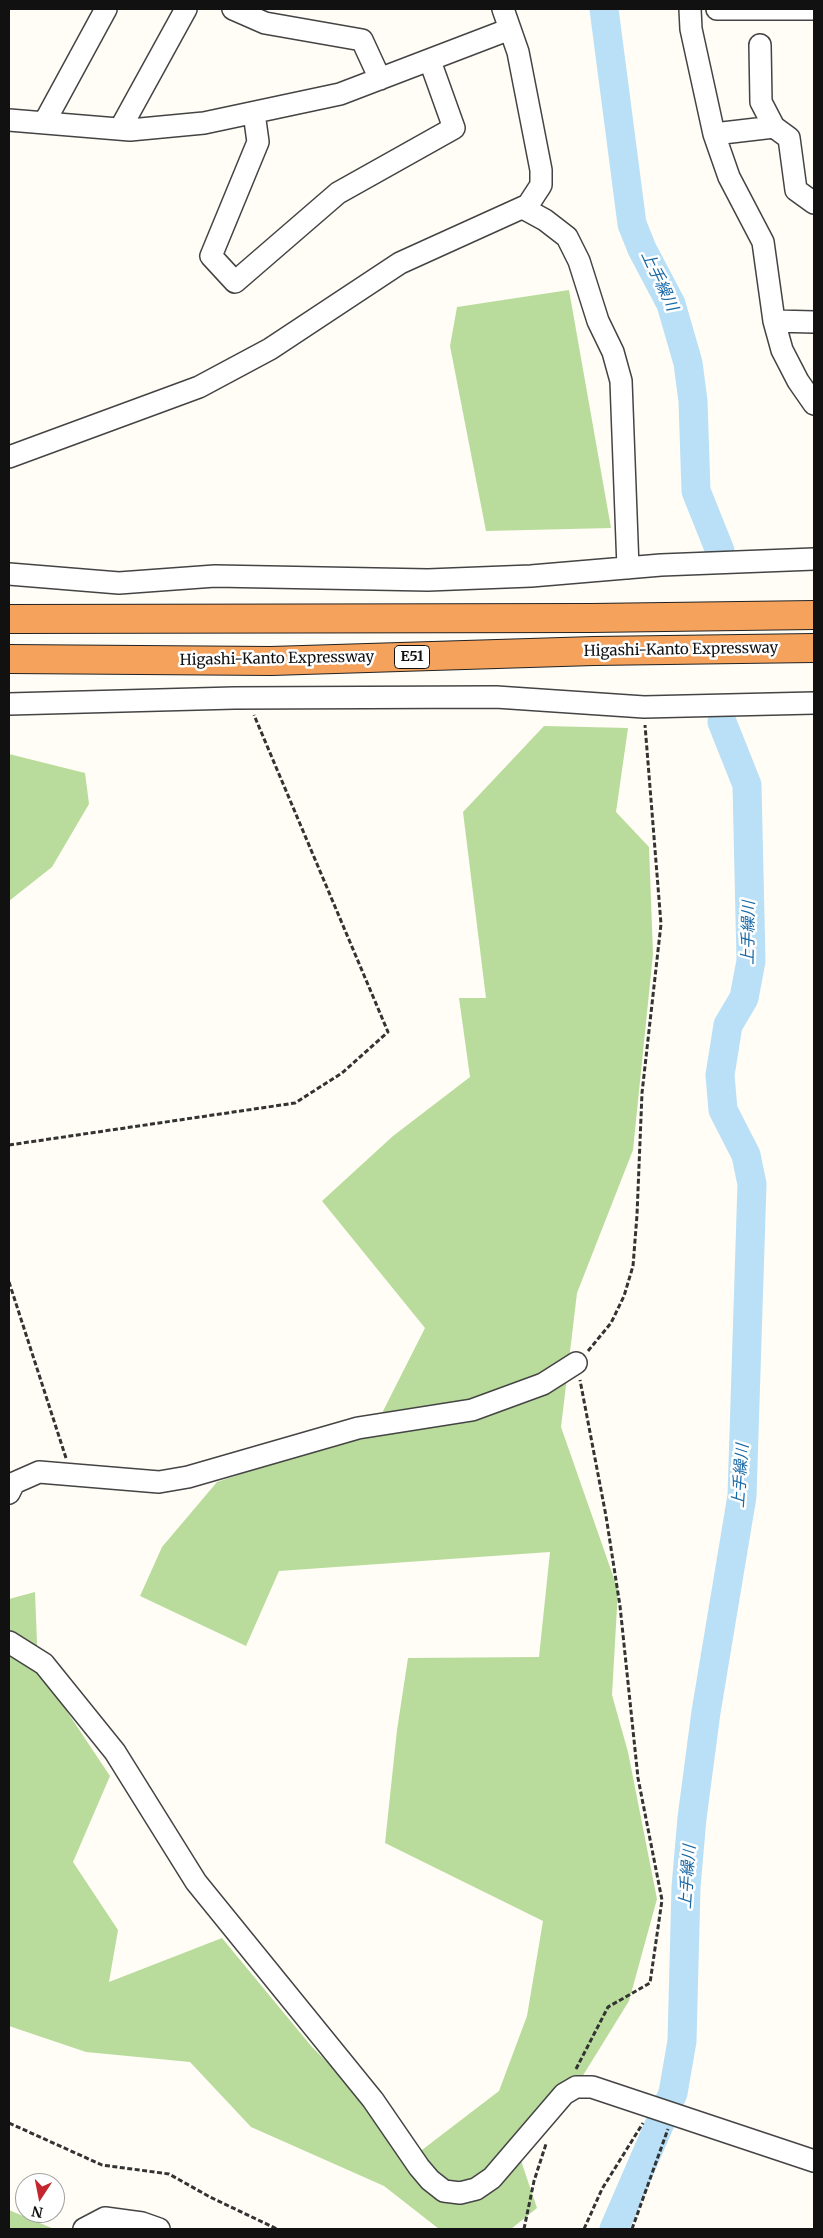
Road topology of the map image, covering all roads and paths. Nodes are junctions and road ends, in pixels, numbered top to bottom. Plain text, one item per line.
1 (106, 9) edge
2 (186, 9) edge
3 (233, 9) edge
4 (503, 9) edge
5 (690, 9) edge
6 (717, 9) edge
7 (742, 9) edge
8 (814, 10) edge
9 (510, 29) junction
10 (760, 44) dead end
11 (430, 61) junction
12 (380, 79) junction
13 (254, 113) junction
14 (9, 120) edge
15 (44, 122) junction
16 (774, 127) junction
17 (120, 129) junction
18 (714, 134) junction
19 (814, 203) edge
20 (523, 208) junction
21 (774, 321) junction
22 (814, 322) edge
23 (814, 404) edge
24 (9, 457) edge
25 (814, 559) edge
26 (628, 568) junction
27 (9, 574) edge
28 (814, 615) edge
29 (9, 619) edge
30 (814, 648) edge
31 (9, 659) edge
32 (247, 698) junction
33 (814, 703) edge
34 (9, 704) edge
35 (644, 707) junction
36 (9, 1145) edge
37 (9, 1282) edge
38 (576, 1364) junction
39 (72, 1475) junction
40 (9, 1493) edge
41 (9, 1642) edge
42 (564, 2094) junction
43 (663, 2111) junction
44 (9, 2123) edge
45 (549, 2138) dead end
46 (814, 2161) edge
47 (84, 2229) edge
48 (159, 2229) edge
49 (277, 2229) edge
50 (524, 2229) edge
51 (584, 2229) edge
52 (632, 2229) edge

1 - 15 street
2 - 17 street
3 - 12 street
4 - 9 street
5 - 18 street
6 - 7 street
7 - 8 street
9 - 11 street
9 - 20 street
10 - 16 street
11 - 12 street
11 - 13 street
12 - 13 street
13 - 17 street
14 - 15 street
15 - 17 street
16 - 18 street
16 - 19 street
18 - 21 street
20 - 24 street
20 - 26 street
21 - 22 street
21 - 23 street
25 - 26 street
26 - 27 street
28 - 29 highway
30 - 31 highway, Higashi-Kanto Expressway / E51
32 - 34 street
32 - 35 street
32 - 36 path
33 - 35 street
35 - 38 path
37 - 39 path
38 - 39 street
38 - 42 path
39 - 40 street
41 - 42 street
42 - 43 street
43 - 46 street
43 - 51 path
43 - 52 path
44 - 49 path
45 - 50 path
47 - 48 street

